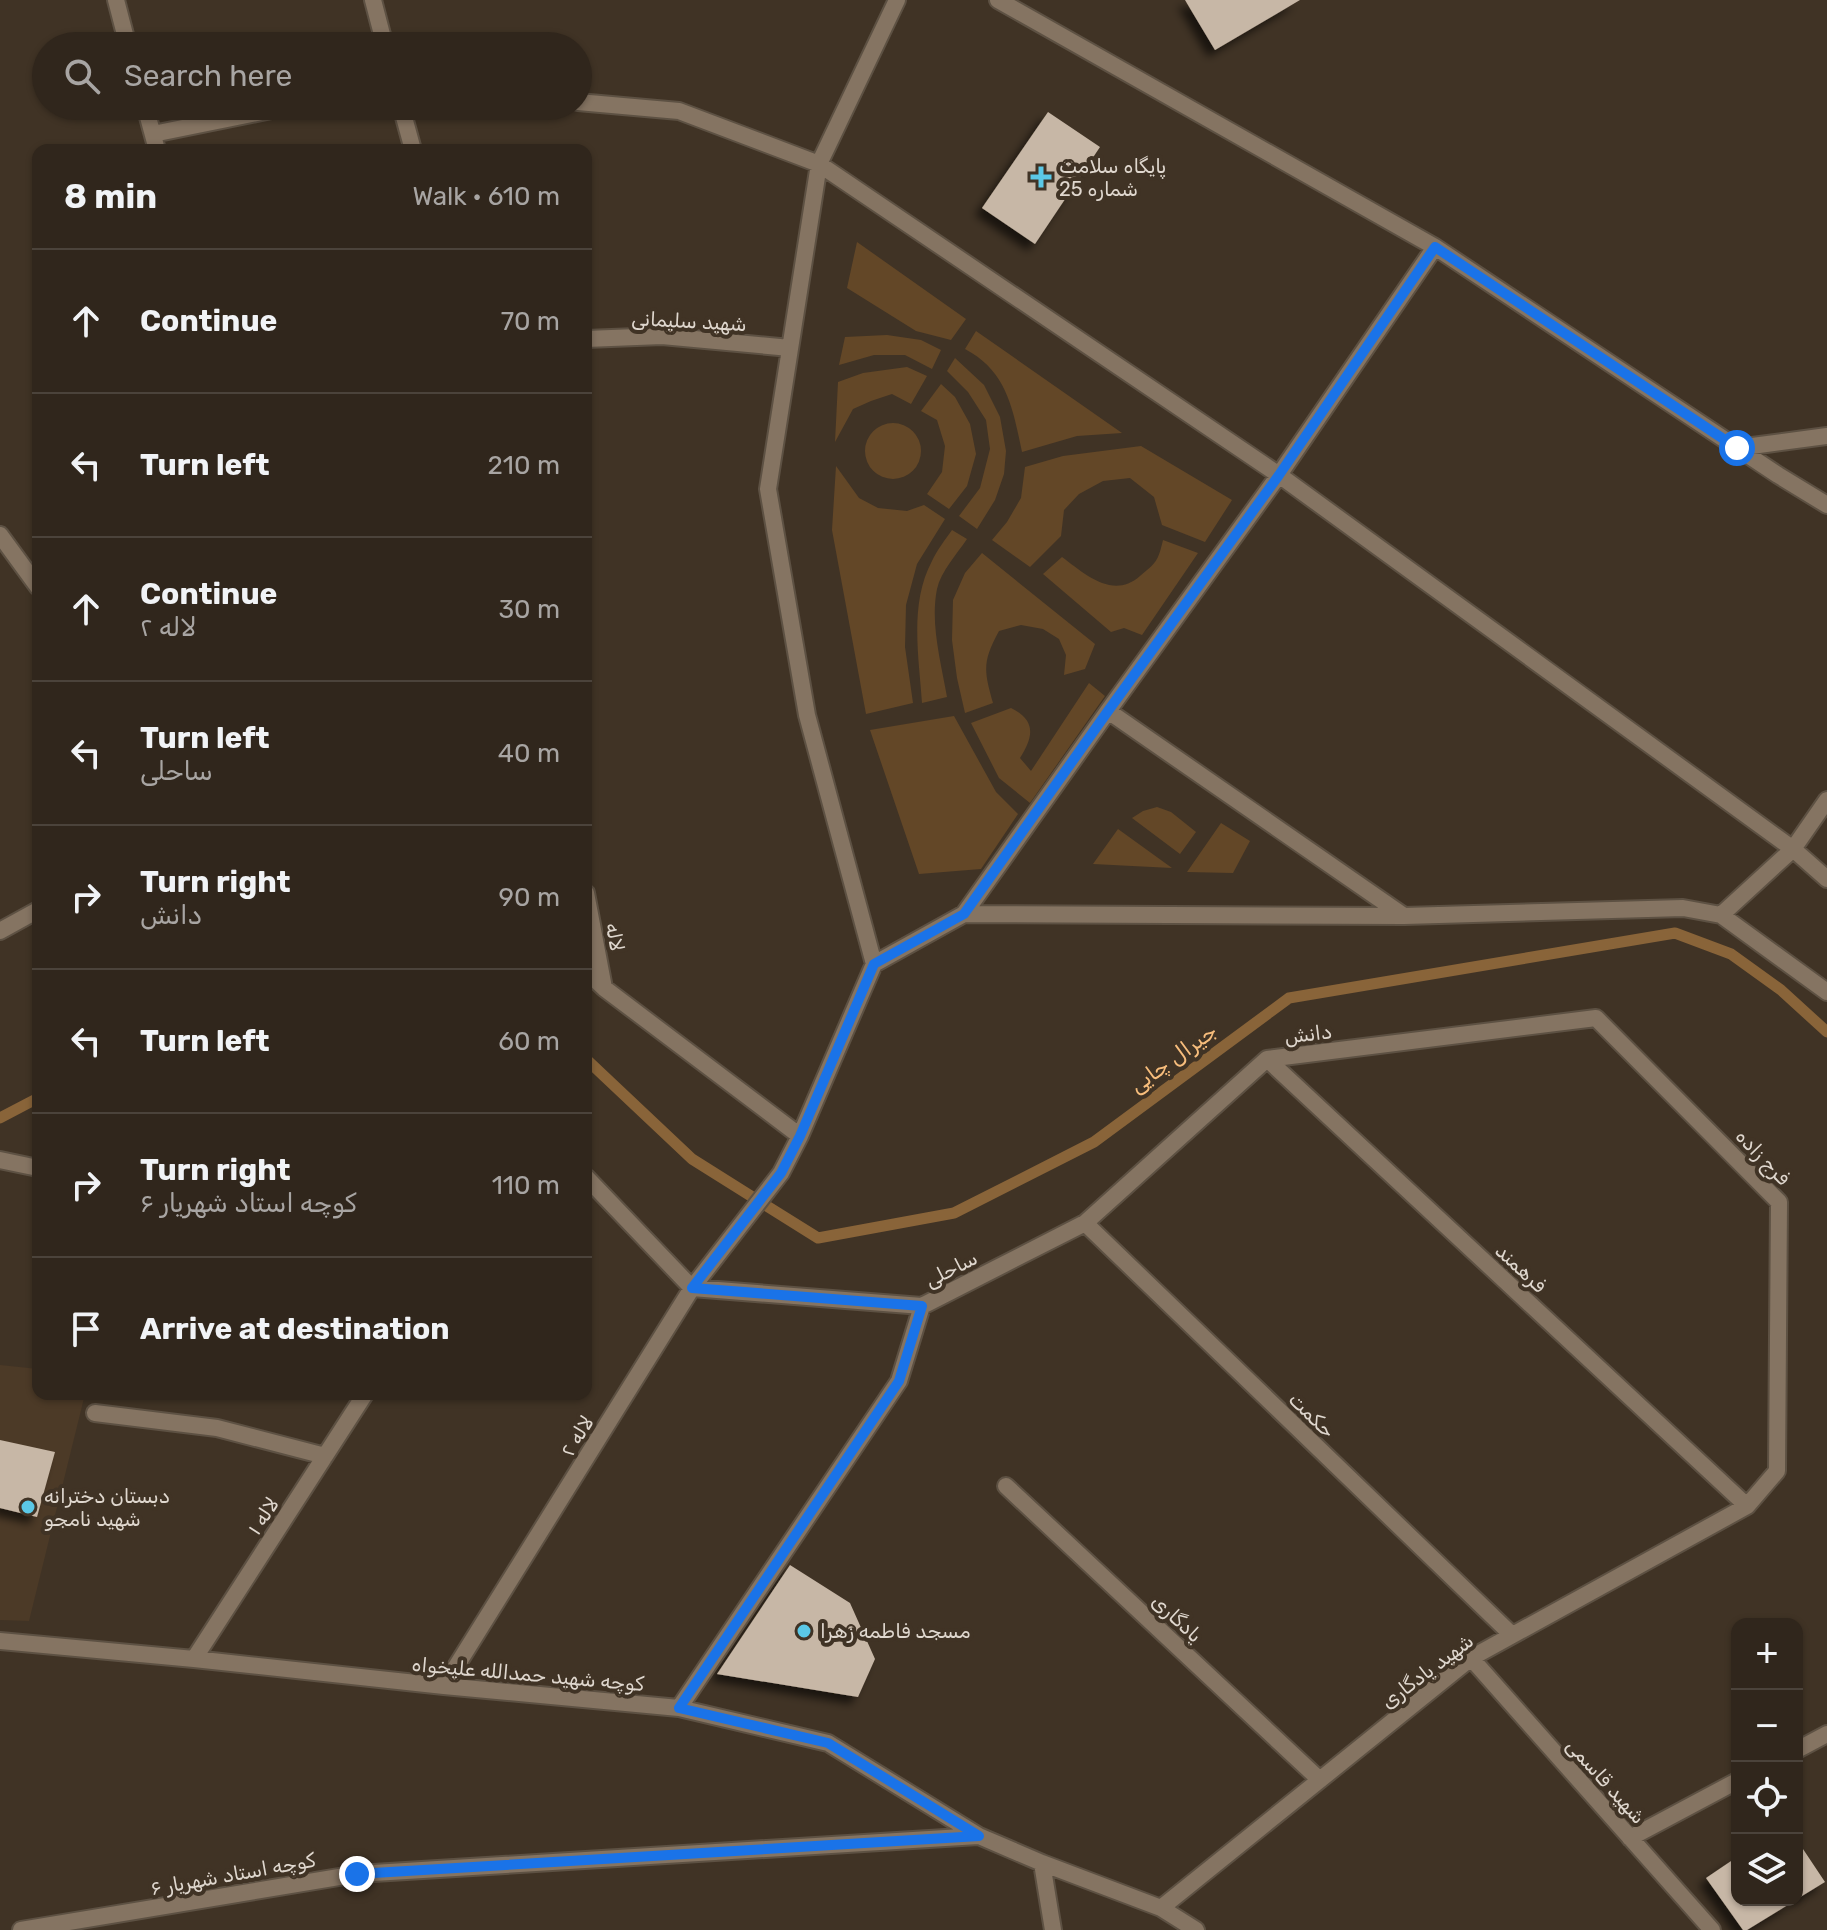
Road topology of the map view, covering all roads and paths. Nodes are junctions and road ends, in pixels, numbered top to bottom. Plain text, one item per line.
1 (116, 0) edge
2 (373, 0) edge
3 (897, 0) edge
4 (998, 0) edge
5 (124, 32) edge
6 (381, 32) edge
7 (592, 103) edge
8 (149, 120) edge
9 (238, 120) edge
10 (405, 120) edge
11 (155, 142) edge
12 (411, 144) edge
13 (819, 164) junction
14 (1435, 247) junction
15 (592, 339) edge
16 (790, 348) junction
17 (1827, 436) edge
18 (1737, 448) junction
19 (1279, 475) junction
20 (1827, 505) edge
21 (0, 535) edge
22 (32, 579) edge
23 (1108, 711) junction
24 (1827, 800) edge
25 (1793, 849) junction
26 (1827, 879) edge
27 (32, 913) edge
28 (964, 914) junction
29 (1721, 915) junction
30 (1404, 916) junction
31 (592, 925) edge
32 (0, 931) edge
33 (874, 964) junction
34 (592, 977) edge
35 (604, 988) junction
36 (1827, 992) edge
37 (1596, 1018) joint
38 (1267, 1059) junction
39 (800, 1136) junction
40 (0, 1160) edge
41 (31, 1166) edge
42 (592, 1183) edge
43 (1085, 1223) junction
44 (692, 1288) junction
45 (922, 1306) junction
46 (361, 1400) edge
47 (95, 1413) dead end
48 (325, 1456) junction
49 (1777, 1471) joint
50 (1006, 1486) dead end
51 (1747, 1506) junction
52 (1512, 1635) junction
53 (0, 1641) edge
54 (1471, 1658) junction
55 (194, 1659) junction
56 (444, 1686) junction
57 (679, 1708) junction
58 (1827, 1734) edge
59 (1803, 1747) edge
60 (1320, 1780) junction
61 (1731, 1784) edge
62 (979, 1836) junction
63 (1630, 1838) junction
64 (1042, 1863) junction
65 (1161, 1908) junction
66 (21, 1930) edge
67 (1053, 1930) edge
68 (1196, 1930) edge
69 (1712, 1930) edge

1 - 5 street
2 - 6 street
3 - 13 street
4 - 14 street
7 - 13 street
8 - 11 street
9 - 11 street
10 - 12 street
13 - 16 street
13 - 19 street
14 - 18 street
14 - 19 street
15 - 16 street, شهید سلیمانی
16 - 33 street
17 - 18 street
18 - 20 street
19 - 23 street
19 - 25 street
21 - 22 street
23 - 28 street
23 - 30 street
24 - 25 street
25 - 26 street
25 - 29 street
27 - 32 street
28 - 30 street
28 - 33 street
29 - 30 street
29 - 36 street
31 - 35 street, لاله
33 - 39 street, لاله ۲
34 - 35 street
35 - 39 street
37 - 38 street, دانش
37 - 49 street, فرج زاده
38 - 43 street, دانش
38 - 51 street, فرهمند
39 - 44 street, لاله ۲
40 - 41 street
42 - 44 street
43 - 45 street, ساحلی
43 - 52 street, حکمت
44 - 45 street, ساحلی
44 - 56 street, لاله ۲
45 - 57 street
46 - 48 street, لاله ۱
47 - 48 street
48 - 55 street, لاله ۱
49 - 51 street, شهید یادگاری
50 - 60 street, یادگاری
51 - 52 street, شهید یادگاری
52 - 54 street, شهید یادگاری
53 - 55 street, کوچه شهید حمدالله علیخواه
54 - 60 street, شهید یادگاری
54 - 63 street, شهید قاسمی
55 - 56 street, کوچه شهید حمدالله علیخواه
56 - 57 street, کوچه شهید حمدالله علیخواه
57 - 62 street, کوچه شهید حمدالله علیخواه
58 - 59 street
60 - 65 street, شهید یادگاری
61 - 63 street
62 - 64 street, کوچه شهید حمدالله علیخواه
62 - 66 street, کوچه استاد شهریار ۶
63 - 69 street, شهید قاسمی
64 - 65 street, کوچه شهید حمدالله علیخواه
64 - 67 street
65 - 68 street, کوچه شهید حمدالله علیخواه

